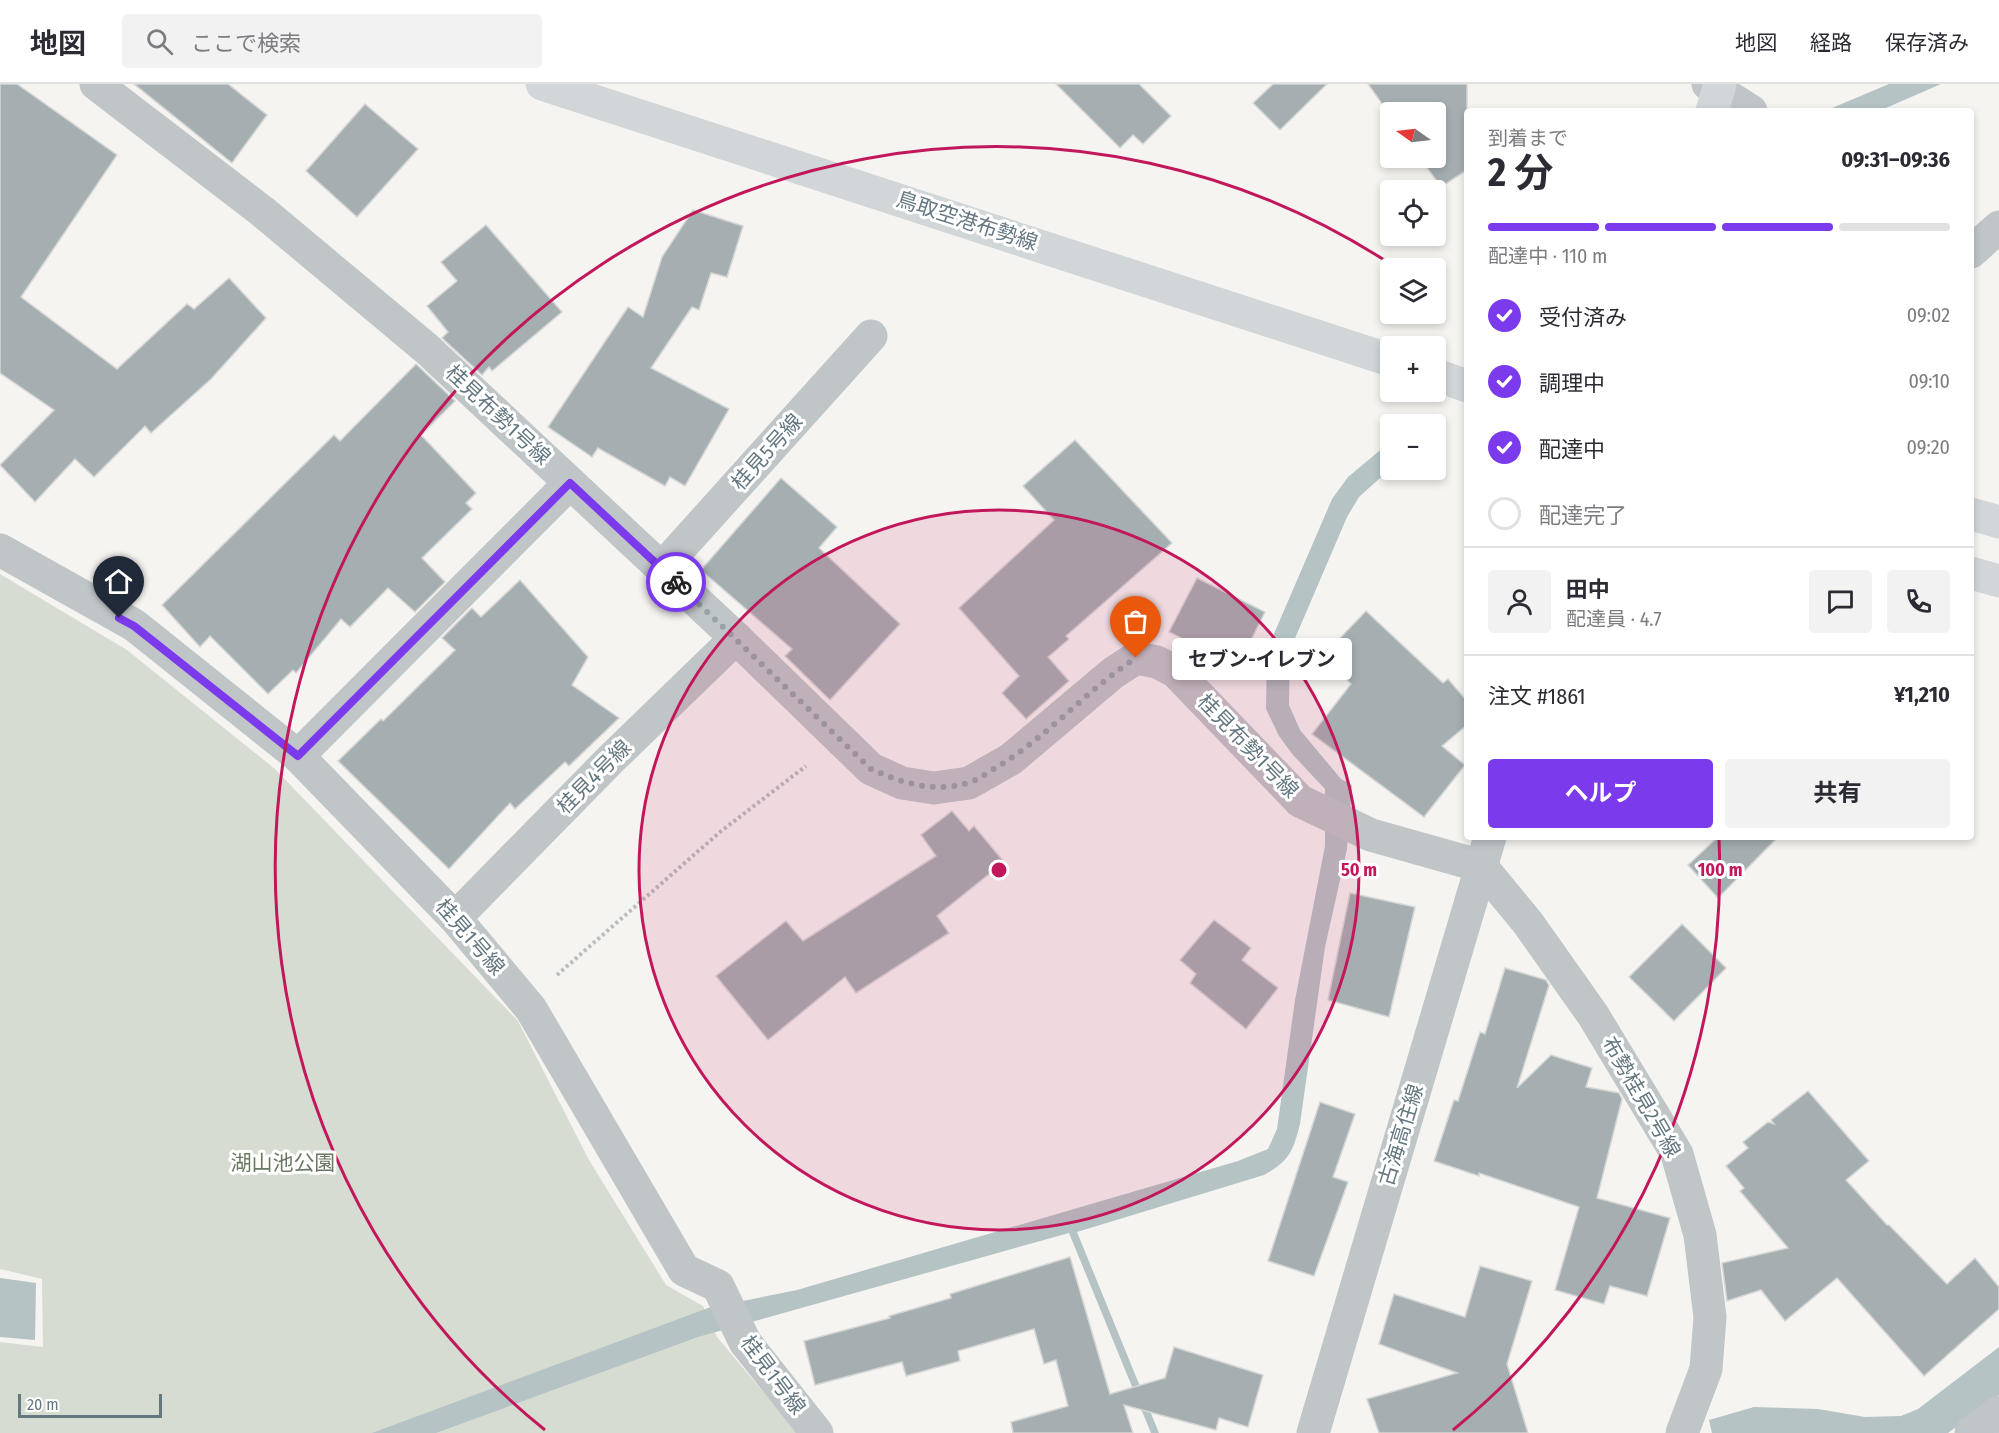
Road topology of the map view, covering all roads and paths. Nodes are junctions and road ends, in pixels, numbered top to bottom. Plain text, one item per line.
1 (96, 84) edge
2 (542, 84) edge
3 (1714, 92) edge
4 (1744, 108) edge
5 (1999, 227) edge
6 (1974, 249) edge
7 (872, 336) dead end
8 (1380, 357) edge
9 (1446, 379) edge
10 (1464, 385) edge
11 (570, 483) junction
12 (1974, 515) edge
13 (1999, 522) edge
14 (0, 550) edge
15 (662, 568) junction
16 (1974, 574) edge
17 (1999, 581) edge
18 (736, 638) junction
19 (840, 740) junction
20 (298, 756) junction
21 (1485, 852) edge
22 (455, 918) junction
23 (526, 1003) junction
24 (1999, 1412) edge
25 (817, 1433) edge
26 (1313, 1433) edge
27 (1682, 1433) edge
28 (1971, 1433) edge

1 - 11 street, 桂見布勢1号線
2 - 8 main road, 鳥取空港布勢線
3 - 4 street
5 - 6 street
7 - 15 street, 桂見5号線
9 - 10 main road
11 - 15 street, 桂見布勢1号線
11 - 20 street
12 - 13 main road
14 - 20 street, 桂見1号線
15 - 18 street, 桂見布勢1号線
16 - 17 main road
18 - 19 street, 桂見布勢1号線
18 - 22 street, 桂見4号線
19 - 21 street, 桂見布勢1号線
19 - 23 path
20 - 22 street, 桂見1号線
21 - 26 street, 古海高住線
21 - 27 street, 布勢桂見2号線
22 - 23 street, 桂見1号線
23 - 25 street, 桂見1号線
24 - 28 street

